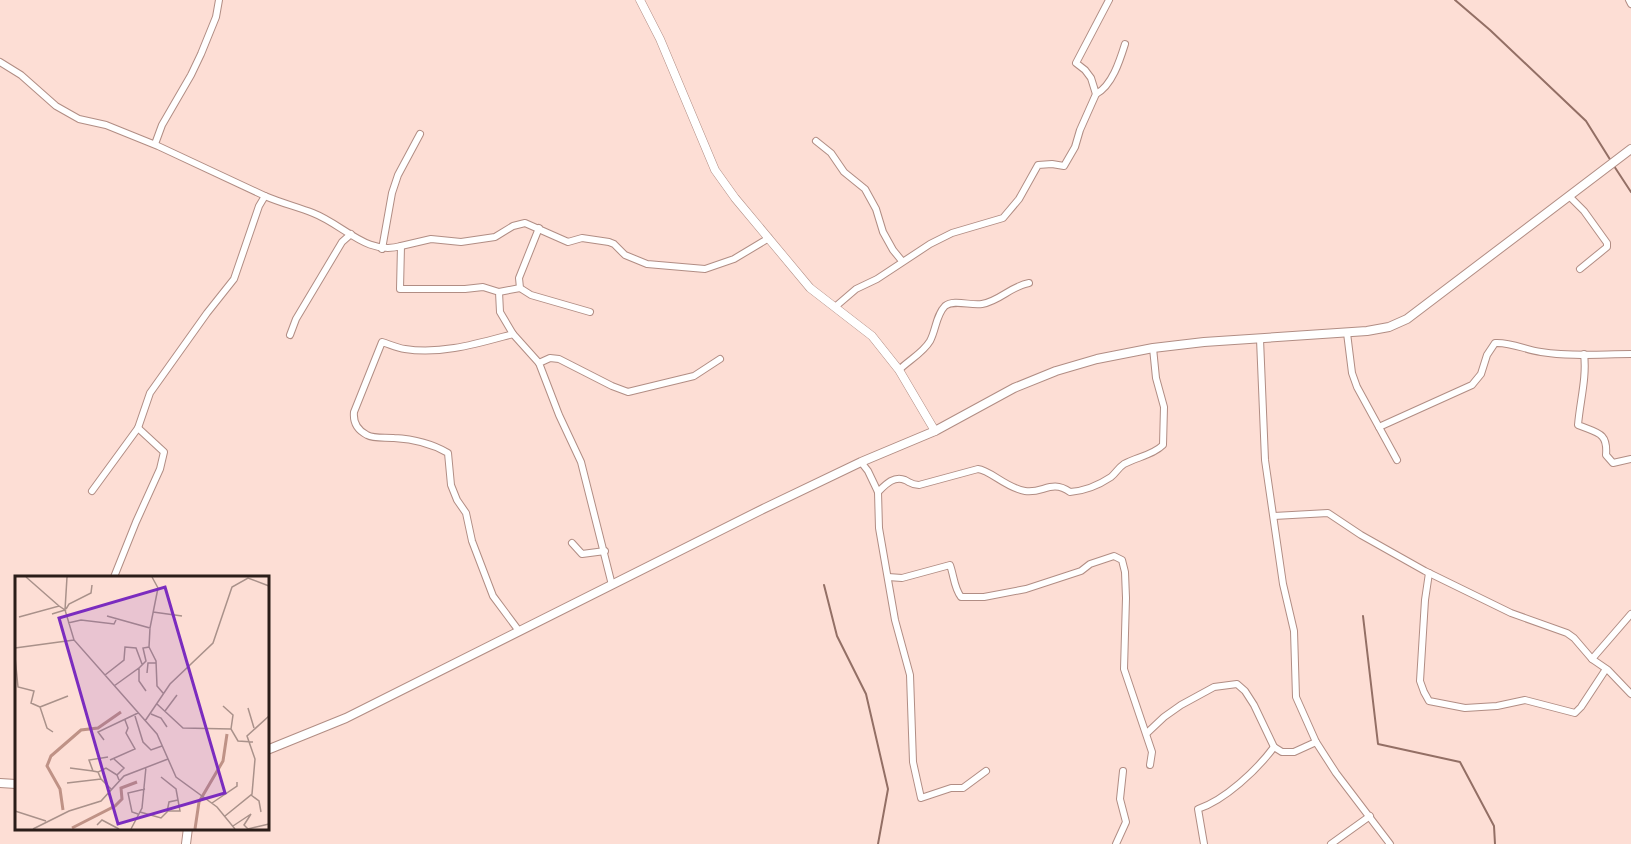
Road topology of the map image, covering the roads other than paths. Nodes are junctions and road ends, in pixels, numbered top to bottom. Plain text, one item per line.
1 (219, 0) edge
2 (639, 0) edge
3 (1109, 0) edge
4 (1125, 44) dead end
5 (0, 62) edge
6 (1096, 94) junction
7 (420, 134) dead end
8 (816, 141) dead end
9 (155, 144) junction
10 (1631, 149) edge
11 (265, 196) junction
12 (1570, 197) junction
13 (539, 228) junction
14 (351, 234) junction
15 (769, 238) junction
16 (401, 246) junction
17 (382, 249) junction
18 (902, 261) junction
19 (1580, 269) dead end
20 (1029, 283) dead end
21 (519, 288) junction
22 (499, 292) junction
23 (835, 307) junction
24 (590, 312) dead end
25 (513, 333) junction
26 (1347, 333) junction
27 (290, 335) dead end
28 (1260, 339) junction
29 (1153, 348) junction
30 (1584, 354) junction
31 (1631, 354) edge
32 (720, 359) dead end
33 (539, 363) junction
34 (899, 370) junction
35 (1379, 427) junction
36 (138, 428) junction
37 (935, 431) junction
38 (1631, 459) edge
39 (1397, 460) dead end
40 (861, 462) junction
41 (92, 490) dead end
42 (878, 492) junction
43 (1274, 516) junction
44 (572, 543) dead end
45 (605, 551) junction
46 (1429, 573) junction
47 (114, 576) edge
48 (888, 577) junction
49 (612, 585) junction
50 (1631, 614) edge
51 (519, 631) junction
52 (1592, 659) junction
53 (1606, 669) junction
54 (1631, 694) edge
55 (1147, 733) junction
56 (1316, 742) junction
57 (1274, 747) junction
58 (268, 750) edge
59 (1150, 765) dead end
60 (986, 771) dead end
61 (1123, 771) dead end
62 (0, 783) edge
63 (15, 784) edge
64 (1370, 816) junction
65 (188, 829) edge
66 (186, 844) edge
67 (1116, 844) edge
68 (1204, 844) edge
69 (1331, 844) edge
70 (1390, 844) edge

1 - 9 street
2 - 15 street
3 - 6 street
4 - 6 street
5 - 9 street
6 - 18 street
7 - 17 street
8 - 18 street
9 - 11 street
10 - 12 main road
11 - 14 street
11 - 36 street
12 - 19 street
12 - 26 main road
13 - 15 street
13 - 16 street
13 - 21 street
14 - 17 street
14 - 27 street
15 - 23 street
16 - 17 street
16 - 22 street
18 - 23 street
20 - 34 street
21 - 22 street
21 - 24 street
22 - 25 street
23 - 34 street
25 - 33 street
25 - 51 street
26 - 28 main road
26 - 35 street
28 - 29 main road
28 - 43 street
29 - 37 main road
29 - 42 street
30 - 31 street
30 - 35 street
30 - 38 street
32 - 33 street
33 - 45 street
34 - 37 street
35 - 39 street
36 - 41 street
36 - 47 street
37 - 40 main road
40 - 42 street
40 - 49 main road
42 - 48 street
43 - 46 street
43 - 56 street
44 - 45 street
45 - 49 street
46 - 52 street
46 - 53 street
48 - 55 street
48 - 60 street
49 - 51 main road
50 - 52 street
51 - 58 main road
52 - 53 street
53 - 54 street
55 - 57 street
55 - 59 street
56 - 57 street
56 - 64 street
57 - 68 street
61 - 67 street
62 - 63 main road
64 - 69 street
64 - 70 street
65 - 66 main road

